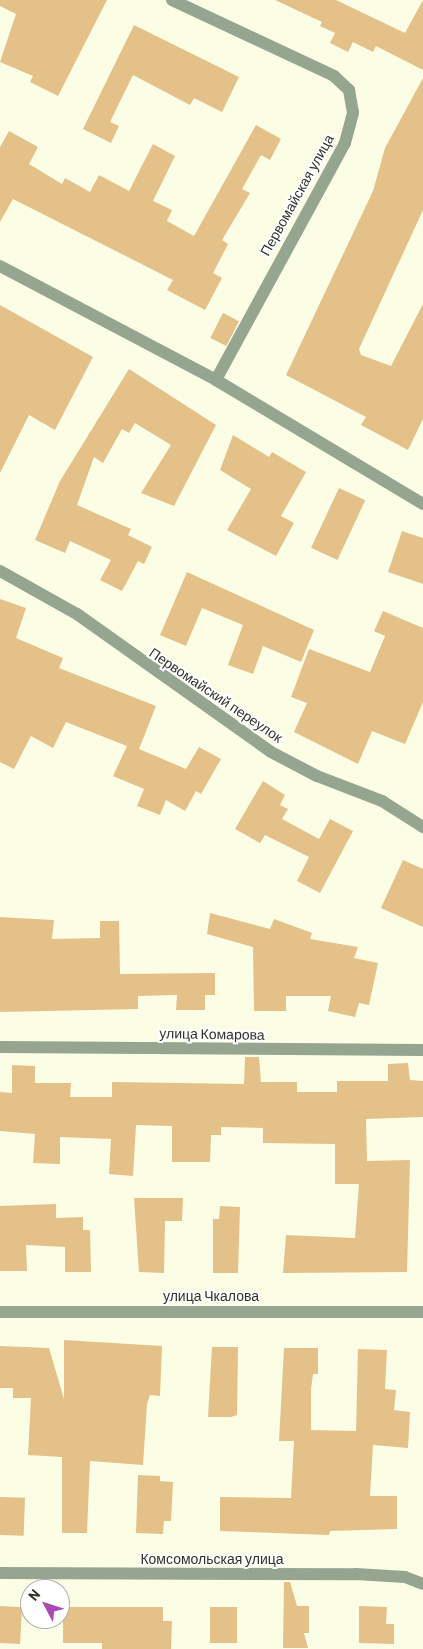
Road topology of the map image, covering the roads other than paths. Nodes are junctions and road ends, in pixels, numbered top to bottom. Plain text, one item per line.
1 (172, 0) edge
2 (0, 266) edge
3 (216, 380) junction
4 (423, 504) edge
5 (0, 571) edge
6 (423, 827) edge
7 (0, 1047) edge
8 (423, 1050) edge
9 (0, 1312) edge
10 (423, 1312) edge
11 (0, 1573) edge
12 (423, 1584) edge

1 - 3 street, Первомайская улица
2 - 3 street
3 - 4 street
5 - 6 street, Первомайский переулок
7 - 8 street, улица Комарова
9 - 10 street, улица Чкалова
11 - 12 street, Комсомольская улица

